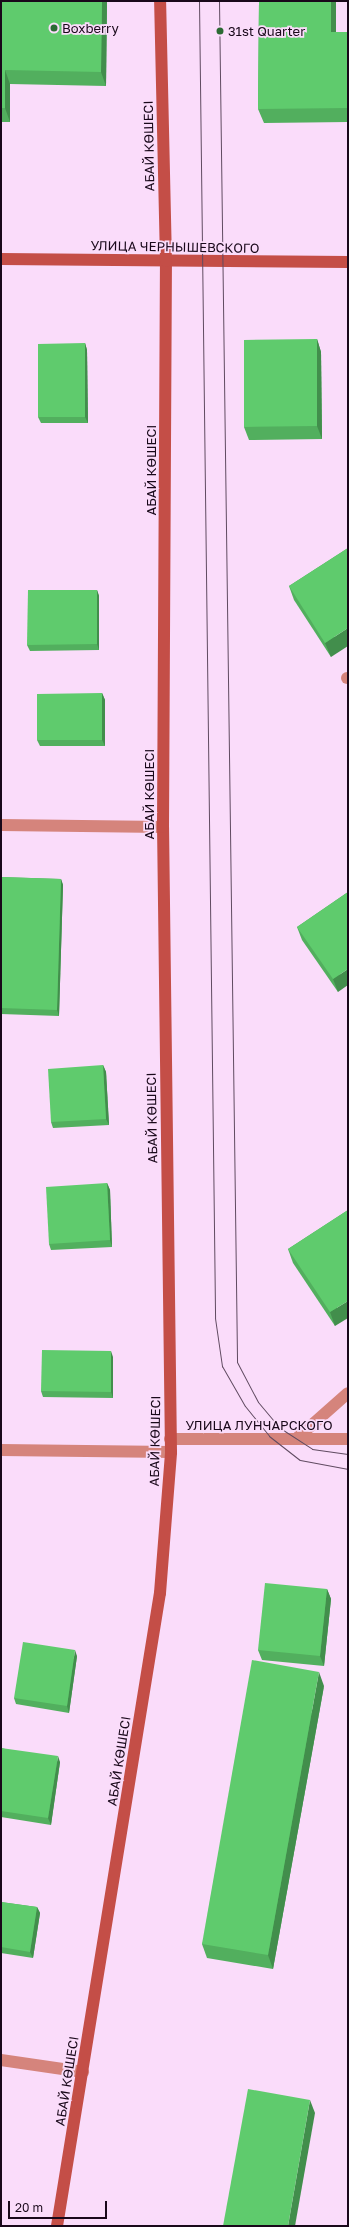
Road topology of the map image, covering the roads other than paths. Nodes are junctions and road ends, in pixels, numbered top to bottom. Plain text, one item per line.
1 (160, 1) edge
2 (1, 259) edge
3 (166, 261) junction
4 (348, 262) edge
5 (1, 825) edge
6 (163, 827) junction
7 (348, 1393) edge
8 (170, 1439) junction
9 (296, 1439) junction
10 (348, 1439) edge
11 (1, 1450) edge
12 (171, 1452) junction
13 (1, 2060) edge
14 (83, 2072) junction
15 (57, 2226) edge

1 - 3 street, АБАЙ КӨШЕСІ
2 - 3 street, УЛИЦА ЧЕРНЫШЕВСКОГО
3 - 4 street, УЛИЦА ЧЕРНЫШЕВСКОГО
3 - 6 street, АБАЙ КӨШЕСІ
5 - 6 street
6 - 8 street, АБАЙ КӨШЕСІ
7 - 9 street
8 - 9 street, УЛИЦА ЛУНЧАРСКОГО
8 - 12 street, АБАЙ КӨШЕСІ
9 - 10 street, УЛИЦА ЛУНЧАРСКОГО
11 - 12 street
12 - 14 street, АБАЙ КӨШЕСІ
13 - 14 street
14 - 15 street, АБАЙ КӨШЕСІ

